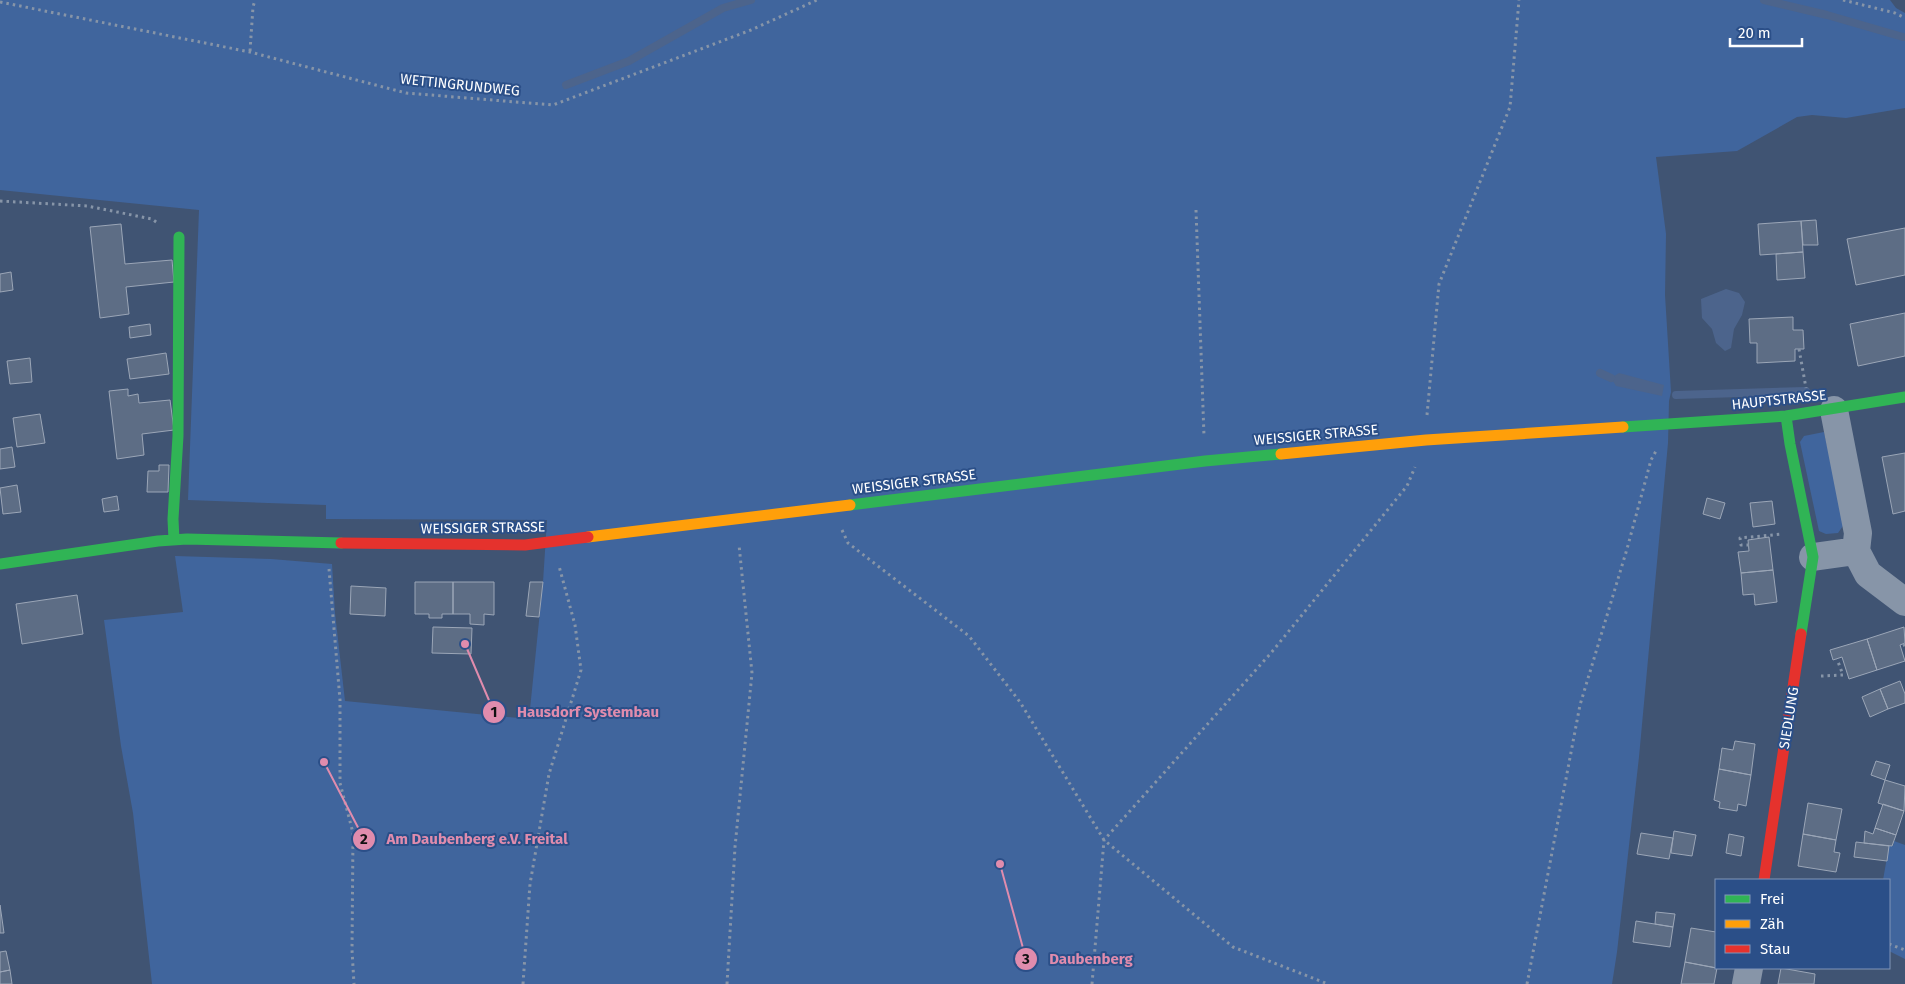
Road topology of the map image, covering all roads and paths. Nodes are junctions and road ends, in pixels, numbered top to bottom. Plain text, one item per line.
1 (256, 0) edge
2 (817, 0) edge
3 (1519, 0) edge
4 (1842, 0) edge
5 (0, 2) edge
6 (1905, 18) edge
7 (250, 52) junction
8 (0, 201) edge
9 (1196, 210) dead end
10 (179, 237) joint
11 (1800, 349) dead end
12 (1806, 388) dead end
13 (1905, 397) edge
14 (1834, 410) junction
15 (1786, 416) junction
16 (1656, 426) joint
17 (1426, 440) junction
18 (1658, 446) dead end
19 (1205, 461) junction
20 (841, 528) dead end
21 (1785, 534) dead end
22 (174, 540) junction
23 (738, 540) dead end
24 (1749, 545) dead end
25 (1856, 551) junction
26 (1813, 556) junction
27 (0, 564) edge
28 (328, 564) dead end
29 (559, 565) dead end
30 (1905, 602) edge
31 (1837, 659) dead end
32 (1814, 677) dead end
33 (1104, 840) junction
34 (1764, 879) edge
35 (1890, 944) edge
36 (1905, 950) edge
37 (1749, 969) edge
38 (354, 984) edge
39 (523, 984) edge
40 (727, 984) edge
41 (1092, 984) edge
42 (1328, 984) edge
43 (1527, 984) edge
44 (1746, 984) edge

1 - 7 path
2 - 7 path, WETTINGRUNDWEG
3 - 17 path
4 - 6 path
5 - 7 path, WETTINGRUNDWEG
8 - 10 path
9 - 19 path
10 - 22 street
11 - 12 path
13 - 14 street, HAUPTSTRASSE
14 - 15 street, HAUPTSTRASSE
14 - 25 street
15 - 16 street, HAUPTSTRASSE
15 - 26 street, SIEDLUNG
16 - 17 street, WEISSIGER STRASSE
17 - 19 street, WEISSIGER STRASSE
17 - 33 path
18 - 43 path
19 - 22 street, WEISSIGER STRASSE
20 - 33 path
21 - 24 path
22 - 27 street, WEISSIGER STRASSE
23 - 40 path
25 - 26 street
25 - 30 street
26 - 34 street, SIEDLUNG
28 - 38 path
29 - 39 path
31 - 32 path
33 - 41 path
33 - 42 path
35 - 36 path
37 - 44 street

